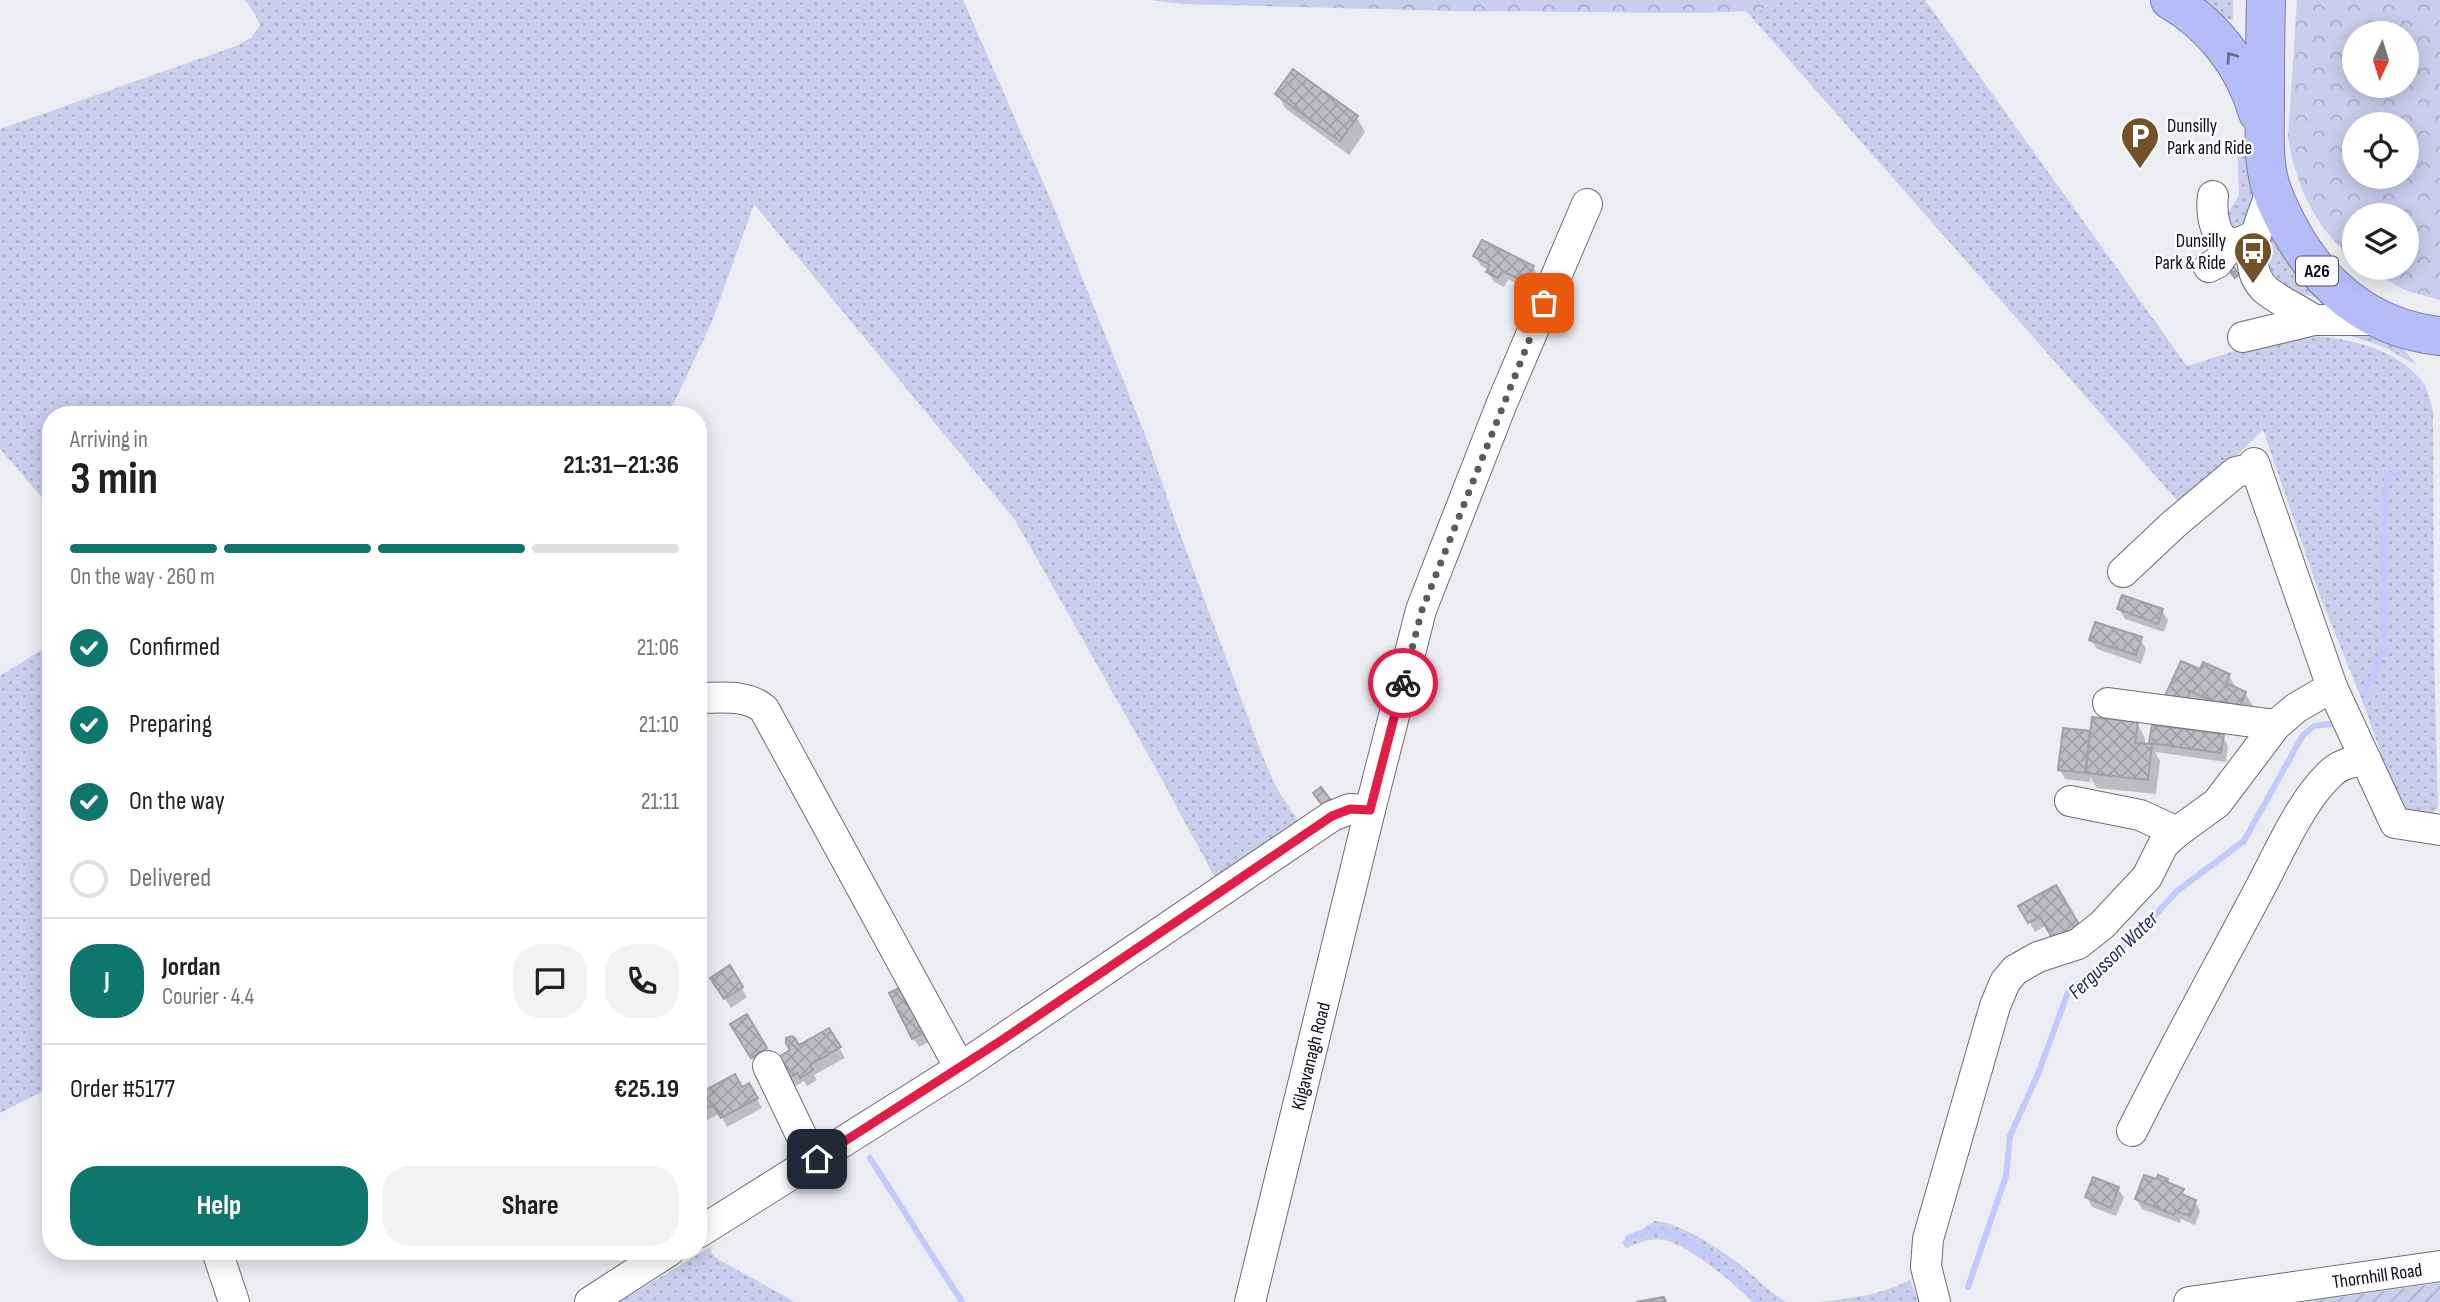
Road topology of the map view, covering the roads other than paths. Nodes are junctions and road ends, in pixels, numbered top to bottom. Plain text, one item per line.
1 (2171, 0) edge
2 (2266, 0) edge
3 (2265, 142) junction
4 (2271, 192) junction
5 (2213, 196) dead end
6 (1587, 204) dead end
7 (2244, 239) junction
8 (2210, 267) dead end
9 (2314, 320) junction
10 (2408, 329) edge
11 (2243, 337) dead end
12 (2440, 366) edge
13 (2123, 572) dead end
14 (2332, 687) junction
15 (707, 698) edge
16 (2108, 703) dead end
17 (2276, 725) junction
18 (2366, 760) junction
19 (2070, 800) dead end
20 (1370, 810) junction
21 (2440, 830) edge
22 (2177, 832) junction
23 (768, 1066) dead end
24 (960, 1068) junction
25 (2132, 1130) dead end
26 (821, 1165) junction
27 (707, 1228) edge
28 (220, 1260) edge
29 (655, 1260) edge
30 (2440, 1266) edge
31 (234, 1302) edge
32 (590, 1302) edge
33 (1250, 1302) edge
34 (1935, 1302) edge
35 (2189, 1302) edge

3 -> 1 highway
2 - 3 highway, A26
3 - 4 highway, A26
4 - 7 street
4 - 10 highway, A26
5 - 7 street
6 - 20 street, Kilgavanagh Road
7 - 8 street
7 - 9 street
9 - 10 street
9 - 11 street
10 - 12 highway, A26
13 - 14 street
14 - 17 street
14 - 18 street
15 - 24 street
16 - 17 street
17 - 22 street
18 - 21 street
18 - 25 street
19 - 22 street
20 - 24 street
20 - 33 street, Kilgavanagh Road
22 - 34 street
23 - 26 street
24 - 26 street
26 - 27 street
28 - 31 street
29 - 32 street
30 - 35 street, Thornhill Road

